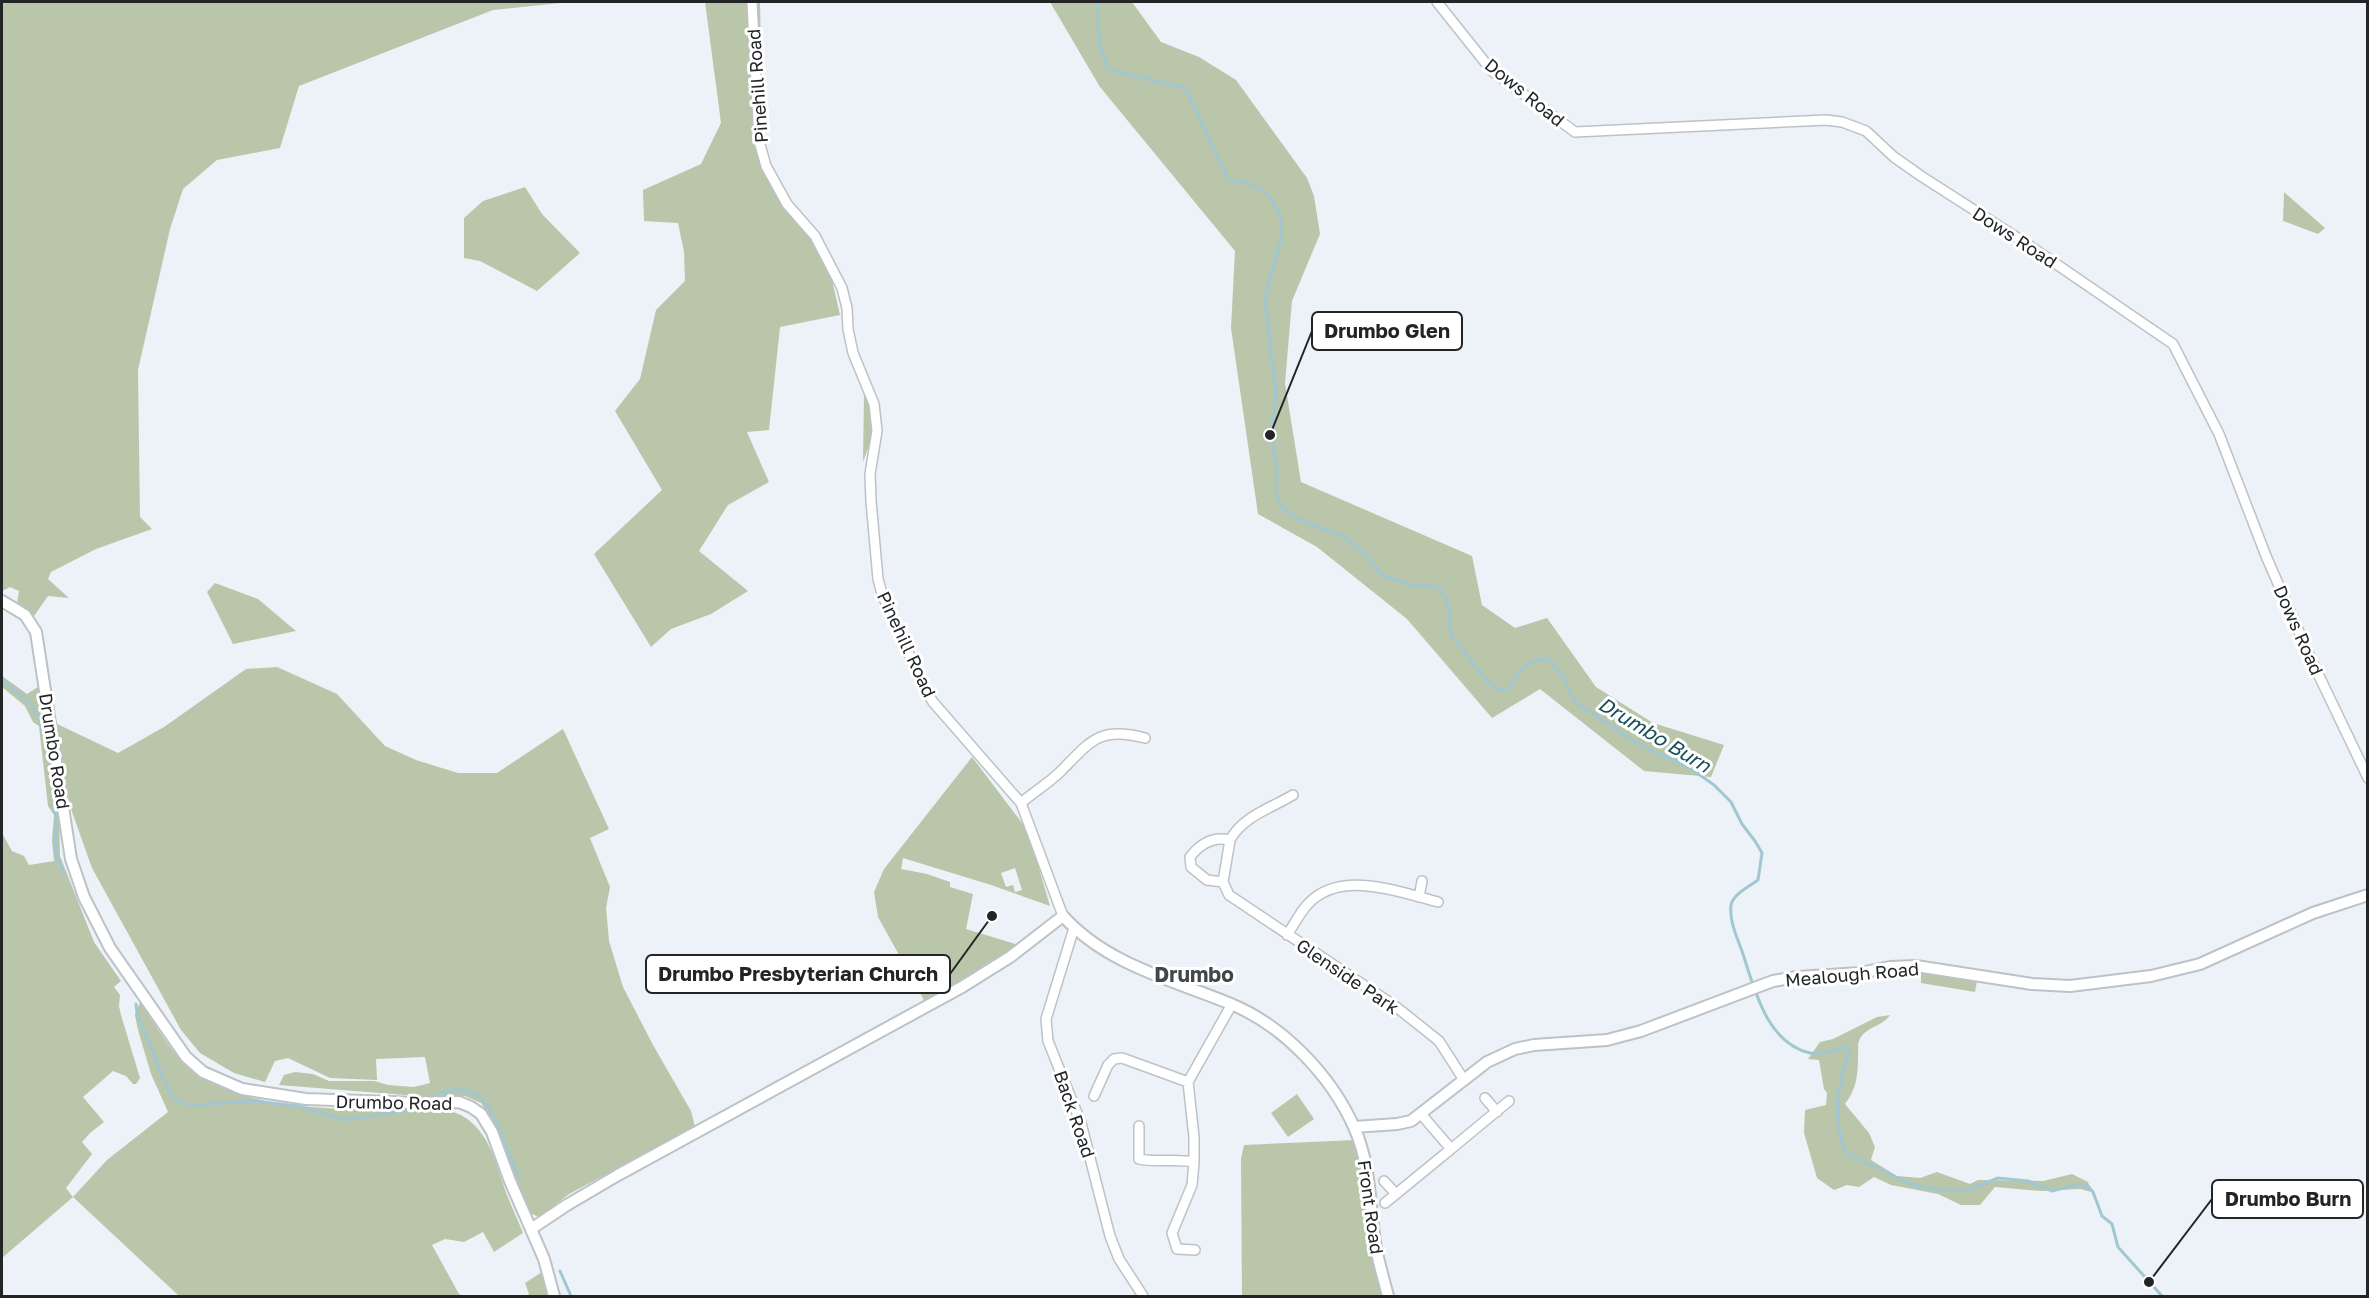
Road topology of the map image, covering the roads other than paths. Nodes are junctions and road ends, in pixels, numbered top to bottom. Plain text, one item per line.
1 (752, 2) edge
2 (1437, 2) edge
3 (2, 601) edge
4 (1145, 738) dead end
5 (2367, 778) edge
6 (1293, 795) dead end
7 (1021, 803) junction
8 (1230, 840) junction
9 (1422, 881) dead end
10 (1223, 882) junction
11 (2367, 895) edge
12 (1419, 897) junction
13 (1438, 902) dead end
14 (1063, 916) junction
15 (1074, 928) junction
16 (1287, 935) junction
17 (1232, 1004) junction
18 (1464, 1080) junction
19 (1188, 1082) junction
20 (1094, 1096) dead end
21 (1485, 1098) dead end
22 (1509, 1101) dead end
23 (1497, 1112) junction
24 (1421, 1114) junction
25 (1139, 1126) dead end
26 (1354, 1126) junction
27 (1451, 1149) junction
28 (1194, 1162) junction
29 (1384, 1181) dead end
30 (1396, 1194) junction
31 (1385, 1203) dead end
32 (531, 1229) junction
33 (1195, 1250) dead end
34 (554, 1296) edge
35 (1143, 1296) edge
36 (1388, 1296) edge

1 - 7 street, Pinehill Road
2 - 5 street, Dows Road
3 - 32 street, Drumbo Road
4 - 7 street
6 - 8 street
7 - 14 street, Pinehill Road
8 - 10 street
8 - 10 street, Glenside Park
9 - 12 street
10 - 16 street, Glenside Park
11 - 18 street, Mealough Road
12 - 13 street
12 - 16 street
14 - 15 street, Front Road
14 - 32 street
15 - 17 street, Front Road
15 - 35 street, Back Road
16 - 18 street, Glenside Park
17 - 19 street
17 - 26 street, Front Road
18 - 24 street, Mealough Road
19 - 20 street
19 - 28 street
21 - 23 street
22 - 23 street
23 - 27 street
24 - 26 street, Mealough Road
24 - 27 street
25 - 28 street
26 - 36 street, Front Road
27 - 30 street
28 - 33 street
29 - 30 street
30 - 31 street
32 - 34 street, Drumbo Road

